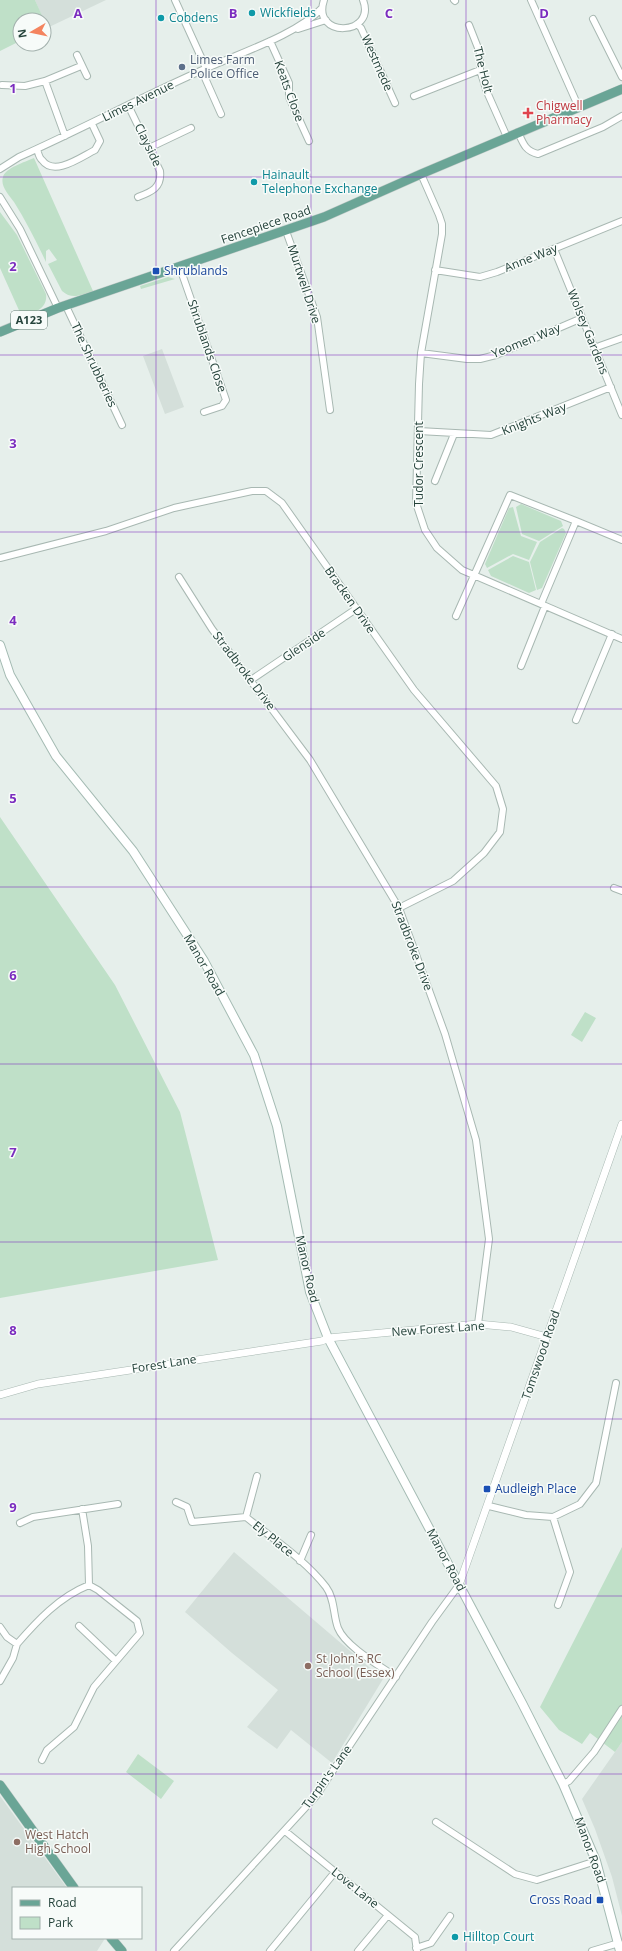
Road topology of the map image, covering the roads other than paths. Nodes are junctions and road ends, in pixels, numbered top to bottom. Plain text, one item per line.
1 (174, 0) edge
2 (324, 0) edge
3 (372, 0) edge
4 (531, 0) edge
5 (363, 1) edge
6 (322, 8) junction
7 (593, 19) dead end
8 (326, 20) junction
9 (358, 24) junction
10 (469, 24) dead end
11 (283, 34) junction
12 (270, 41) junction
13 (77, 55) dead end
14 (82, 66) junction
15 (206, 68) junction
16 (480, 70) junction
17 (87, 76) dead end
18 (622, 77) edge
19 (45, 80) junction
20 (2, 85) dead end
21 (622, 89) edge
22 (414, 96) dead end
23 (395, 103) dead end
24 (128, 105) junction
25 (579, 108) junction
26 (221, 114) dead end
27 (622, 116) edge
28 (92, 124) junction
29 (191, 128) dead end
30 (518, 132) junction
31 (65, 136) junction
32 (507, 137) junction
33 (309, 141) dead end
34 (149, 148) junction
35 (37, 149) junction
36 (0, 169) edge
37 (421, 174) junction
38 (0, 197) edge
39 (138, 197) dead end
40 (622, 220) edge
41 (286, 231) junction
42 (554, 249) junction
43 (180, 268) junction
44 (435, 270) junction
45 (62, 307) junction
46 (582, 318) junction
47 (0, 332) edge
48 (622, 338) edge
49 (594, 348) junction
50 (421, 353) junction
51 (611, 387) junction
52 (330, 410) dead end
53 (204, 412) dead end
54 (622, 415) edge
55 (122, 425) dead end
56 (419, 431) junction
57 (454, 434) junction
58 (435, 481) dead end
59 (576, 521) junction
60 (622, 540) edge
61 (0, 558) edge
62 (475, 576) junction
63 (179, 577) dead end
64 (543, 605) junction
65 (356, 609) junction
66 (456, 616) dead end
67 (612, 634) junction
68 (622, 638) edge
69 (0, 645) edge
70 (521, 666) dead end
71 (251, 680) junction
72 (576, 720) dead end
73 (614, 888) dead end
74 (622, 891) edge
75 (400, 908) junction
76 (622, 1124) edge
77 (478, 1324) junction
78 (547, 1337) junction
79 (328, 1338) junction
80 (616, 1383) dead end
81 (0, 1394) edge
82 (257, 1476) dead end
83 (176, 1502) dead end
84 (118, 1504) dead end
85 (489, 1506) junction
86 (82, 1509) junction
87 (246, 1517) junction
88 (553, 1517) junction
89 (20, 1523) dead end
90 (311, 1535) dead end
91 (300, 1561) junction
92 (89, 1585) junction
93 (460, 1585) junction
94 (558, 1605) dead end
95 (79, 1626) dead end
96 (0, 1627) edge
97 (17, 1644) junction
98 (116, 1661) junction
99 (396, 1677) junction
100 (0, 1681) edge
101 (622, 1709) edge
102 (42, 1760) dead end
103 (563, 1784) junction
104 (0, 1785) edge
105 (436, 1822) dead end
106 (285, 1831) junction
107 (596, 1861) junction
108 (335, 1872) junction
109 (73, 1887) edge
110 (388, 1915) junction
111 (450, 1916) dead end
112 (112, 1939) edge
113 (619, 1947) edge
114 (416, 1950) edge
115 (122, 1951) edge
116 (174, 1951) edge
117 (270, 1951) edge
118 (358, 1951) edge
119 (592, 1951) edge

1 - 15 street
2 - 6 street
3 - 5 street
4 - 25 street
5 - 9 street
6 - 8 street
6 - 11 street, Limes Avenue
7 - 18 street
8 - 9 street
8 - 11 street, Limes Avenue
9 - 23 street, Westmede
10 - 16 street, The Holt
11 - 12 street, Limes Avenue
12 - 15 street, Limes Avenue
12 - 33 street, Keats Close
13 - 14 street
14 - 17 street
14 - 19 street
15 - 24 street, Limes Avenue
15 - 26 street
16 - 22 street
16 - 32 street, The Holt
19 - 20 street
19 - 31 street
21 - 25 main road, Fencepiece Road / A123
24 - 28 street, Limes Avenue
24 - 34 street, Clayside
25 - 30 main road, Fencepiece Road / A123
27 - 30 street
28 - 31 street, Limes Avenue
28 - 35 street, Limes Avenue
29 - 34 street
30 - 32 main road, Fencepiece Road / A123
31 - 35 street, Limes Avenue
32 - 37 main road, Fencepiece Road / A123
34 - 39 street, Clayside
35 - 36 street, Limes Avenue
37 - 41 main road, Fencepiece Road / A123
37 - 44 street, Tudor Crescent
38 - 45 street
40 - 42 street, Anne Way
41 - 43 main road, Fencepiece Road / A123
41 - 52 street, Murtwell Drive
42 - 44 street, Anne Way
42 - 46 street, Wolsey Gardens
43 - 45 main road, Fencepiece Road / A123
43 - 53 street, Shrublands Close
44 - 50 street, Tudor Crescent
45 - 47 main road, Fencepiece Road / A123
45 - 55 street, The Shrubberies
46 - 49 street, Wolsey Gardens
46 - 50 street, Yeomen Way
48 - 49 street
49 - 51 street, Wolsey Gardens
50 - 56 street, Tudor Crescent
51 - 54 street, Wolsey Gardens
51 - 57 street, Knights Way
56 - 57 street, Knights Way
56 - 62 street, Tudor Crescent
57 - 58 street
59 - 60 street
59 - 62 street
59 - 64 street
61 - 65 street, Bracken Drive
62 - 64 street, Tudor Crescent
62 - 66 street
63 - 71 street, Stradbroke Drive
64 - 67 street, Tudor Crescent
64 - 70 street
65 - 71 street, Glenside
65 - 75 street, Bracken Drive
67 - 68 street, Tudor Crescent
67 - 72 street
69 - 79 main road, Manor Road
71 - 75 street, Stradbroke Drive
73 - 74 street
75 - 77 street, Stradbroke Drive
76 - 78 street, Tomswood Road
77 - 78 street, New Forest Lane
77 - 79 street, New Forest Lane
78 - 85 street, Tomswood Road
79 - 81 street, Forest Lane
79 - 93 main road, Manor Road
80 - 88 street
82 - 87 street, Ely Place
83 - 87 street, Ely Place
84 - 86 street
85 - 88 street
85 - 93 street, Tomswood Road
86 - 89 street
86 - 92 street
87 - 91 street, Ely Place
88 - 94 street
90 - 91 street, Ely Place
91 - 99 street, Ely Place
92 - 97 street
92 - 98 street
93 - 99 street, Turpin's Lane
93 - 103 main road, Manor Road
95 - 98 street
96 - 97 street
97 - 100 street
98 - 102 street
99 - 106 street, Turpin's Lane
101 - 103 street
103 - 107 main road, Manor Road
104 - 109 main road
105 - 107 street
106 - 108 street, Love Lane
106 - 116 street, Turpin's Lane
107 - 113 main road, Manor Road
108 - 110 street, Love Lane
108 - 117 street
110 - 114 street, Love Lane
110 - 118 street
111 - 114 street
112 - 115 main road
113 - 119 street

